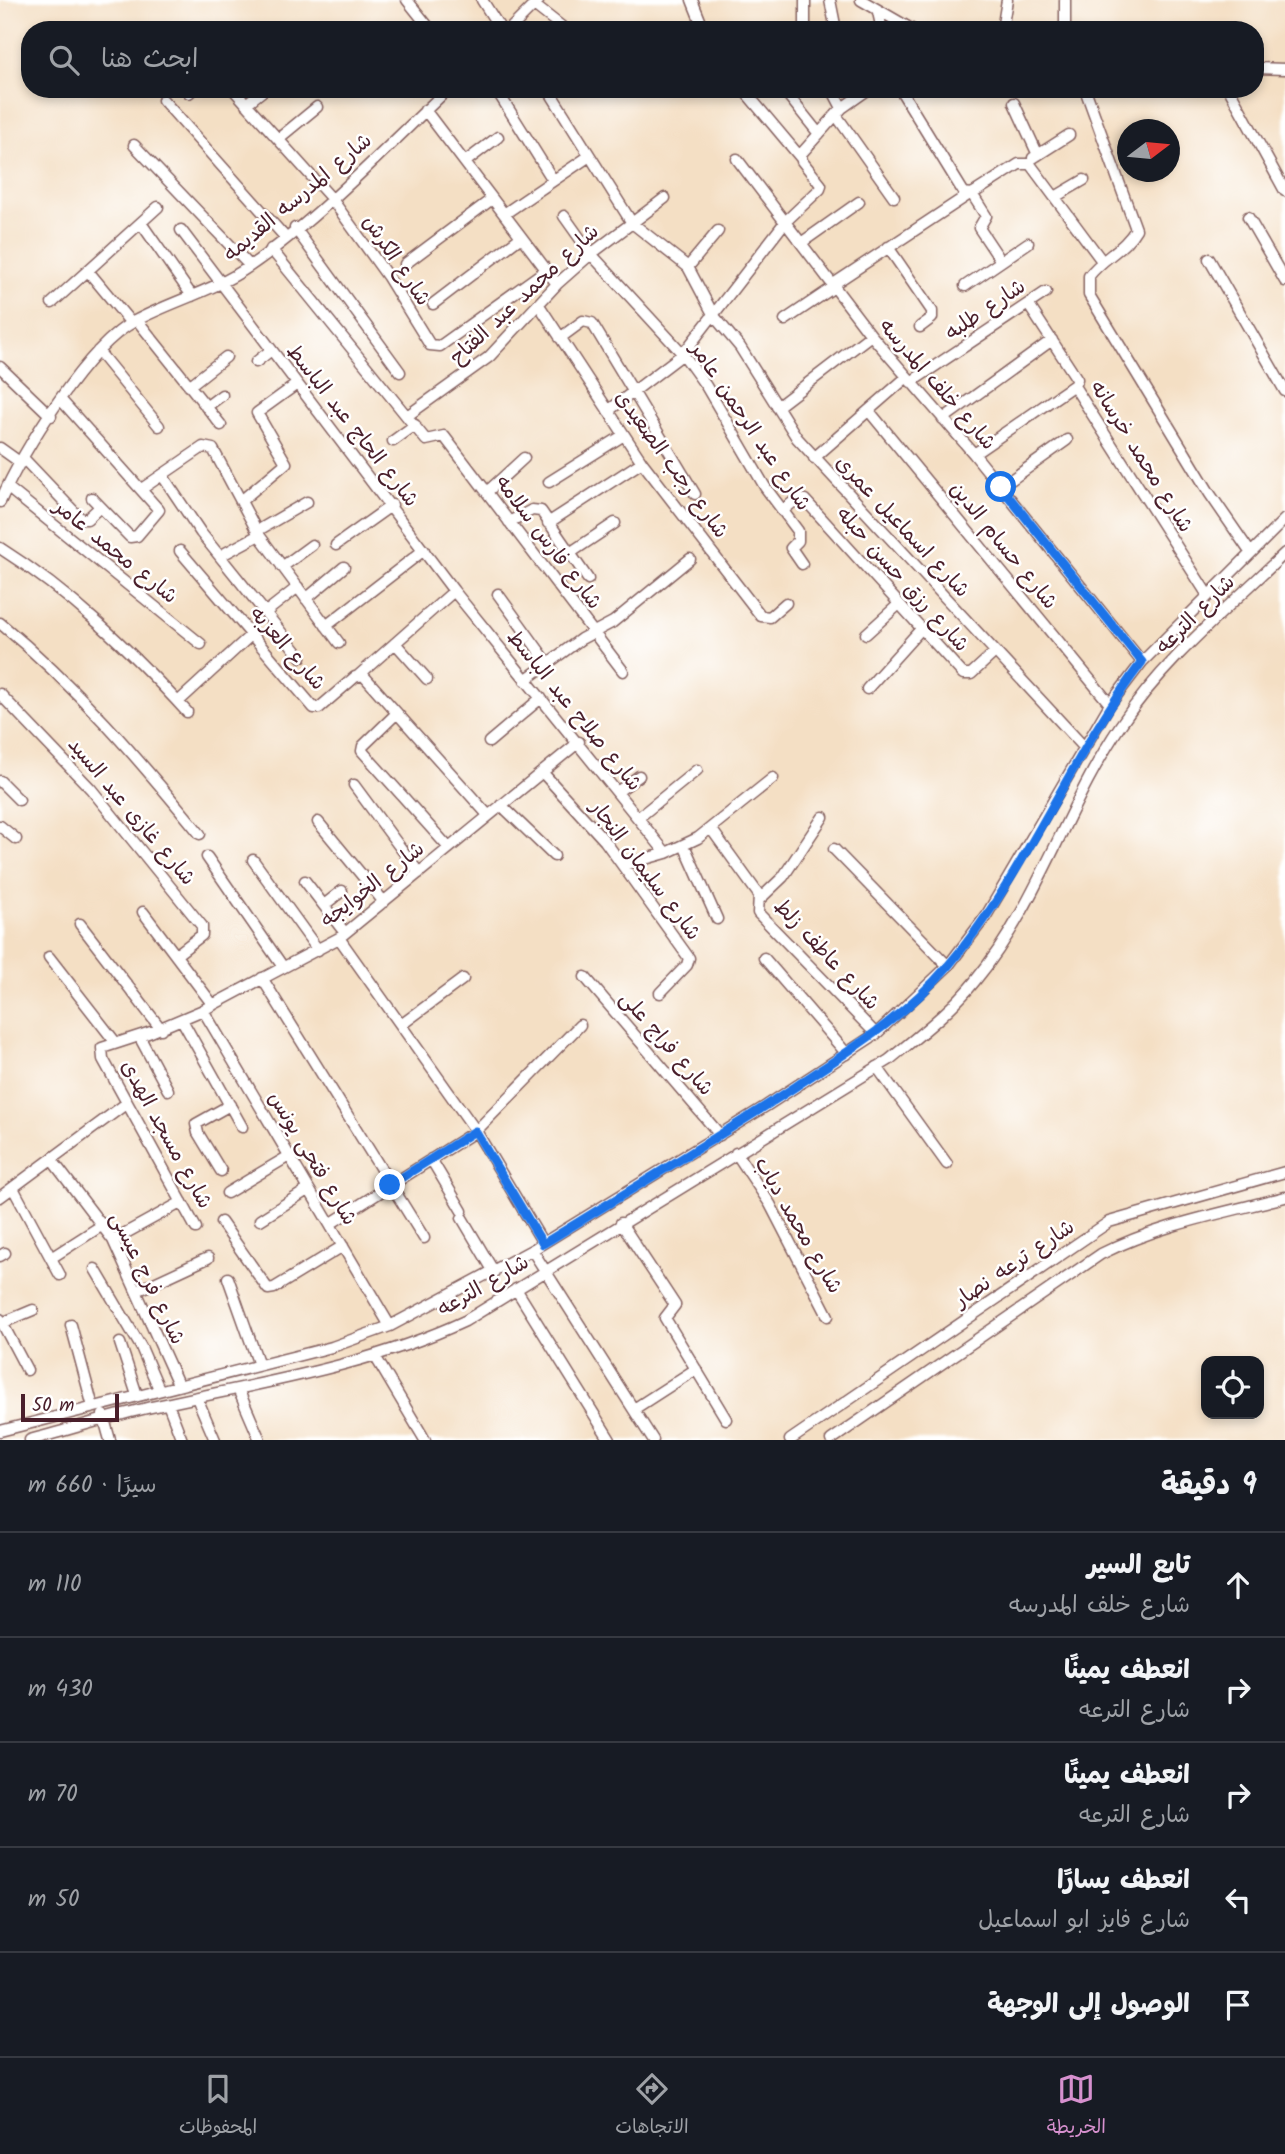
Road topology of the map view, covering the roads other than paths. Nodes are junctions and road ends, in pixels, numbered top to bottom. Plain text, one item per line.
1 (407, 0) edge
2 (482, 0) edge
3 (692, 0) edge
4 (805, 0) edge
5 (830, 0) edge
6 (860, 0) edge
7 (1007, 0) edge
8 (1065, 0) edge
9 (537, 3) edge
10 (878, 12) junction
11 (424, 21) edge
12 (501, 21) edge
13 (517, 21) edge
14 (556, 21) edge
15 (700, 21) edge
16 (805, 21) edge
17 (834, 21) edge
18 (880, 21) edge
19 (896, 21) edge
20 (1004, 21) edge
21 (1065, 21) edge
22 (1264, 69) edge
23 (1283, 72) edge
24 (241, 98) edge
25 (254, 98) edge
26 (438, 98) edge
27 (502, 98) edge
28 (553, 98) edge
29 (750, 98) edge
30 (790, 98) edge
31 (835, 98) edge
32 (854, 98) edge
33 (906, 98) edge
34 (1088, 98) edge
35 (1234, 98) edge
36 (163, 100) dead end
37 (1014, 103) dead end
38 (246, 104) junction
39 (317, 107) dead end
40 (425, 110) junction
41 (839, 112) junction
42 (819, 134) junction
43 (1069, 135) dead end
44 (498, 138) dead end
45 (278, 139) junction
46 (134, 145) dead end
47 (1038, 155) junction
48 (588, 157) junction
49 (800, 158) junction
50 (737, 159) dead end
51 (465, 162) junction
52 (1026, 163) junction
53 (553, 180) junction
54 (1084, 180) dead end
55 (1285, 191) edge
56 (970, 194) junction
57 (894, 197) dead end
58 (1055, 197) junction
59 (331, 198) junction
60 (665, 198) dead end
61 (492, 199) junction
62 (859, 202) dead end
63 (158, 207) dead end
64 (504, 214) junction
65 (565, 216) dead end
66 (1248, 217) dead end
67 (785, 222) junction
68 (141, 223) junction
69 (632, 223) junction
70 (295, 228) junction
71 (181, 230) dead end
72 (718, 231) dead end
73 (285, 237) junction
74 (521, 237) junction
75 (801, 243) junction
76 (1028, 243) dead end
77 (888, 247) junction
78 (271, 249) junction
79 (591, 254) junction
80 (1209, 259) dead end
81 (1001, 261) junction
82 (1102, 261) junction
83 (405, 264) dead end
84 (250, 266) junction
85 (688, 267) junction
86 (546, 270) junction
87 (88, 271) junction
88 (1285, 281) edge
89 (221, 284) junction
90 (557, 284) junction
91 (833, 286) junction
92 (965, 286) dead end
93 (1046, 292) dead end
94 (192, 296) junction
95 (51, 303) dead end
96 (433, 304) dead end
97 (1028, 304) junction
98 (538, 305) junction
99 (714, 316) junction
100 (786, 320) dead end
101 (134, 321) junction
102 (920, 327) dead end
103 (871, 335) junction
104 (560, 338) junction
105 (1052, 340) junction
106 (430, 345) joint
107 (270, 351) junction
108 (99, 352) junction
109 (683, 355) junction
110 (226, 357) dead end
111 (256, 362) dead end
112 (0, 367) edge
113 (400, 372) dead end
114 (909, 380) junction
115 (297, 384) junction
116 (1074, 385) junction
117 (189, 386) junction
118 (1285, 391) edge
119 (632, 393) junction
120 (222, 395) dead end
121 (61, 400) junction
122 (206, 407) junction
123 (777, 407) junction
124 (608, 411) junction
125 (869, 411) junction
126 (51, 416) junction
127 (943, 419) junction
128 (411, 421) junction
129 (220, 425) dead end
130 (159, 426) dead end
131 (624, 435) junction
132 (1066, 440) dead end
133 (393, 441) dead end
134 (0, 448) edge
135 (974, 454) junction
136 (524, 458) dead end
137 (814, 458) junction
138 (22, 461) junction
139 (642, 462) junction
140 (162, 475) junction
141 (549, 482) dead end
142 (7, 487) junction
143 (1001, 487) junction
144 (142, 488) junction
145 (487, 492) junction
146 (695, 494) dead end
147 (241, 501) junction
148 (0, 502) edge
149 (307, 502) dead end
150 (392, 505) junction
151 (782, 511) junction
152 (1285, 519) edge
153 (509, 522) junction
154 (548, 523) junction
155 (615, 523) dead end
156 (258, 533) junction
157 (312, 545) dead end
158 (336, 545) dead end
159 (0, 548) edge
160 (424, 550) junction
161 (180, 551) dead end
162 (1250, 552) junction
163 (570, 553) junction
164 (1285, 553) edge
165 (220, 556) junction
166 (690, 559) dead end
167 (802, 564) dead end
168 (282, 567) junction
169 (344, 567) dead end
170 (588, 579) dead end
171 (298, 587) junction
172 (454, 591) junction
173 (498, 594) dead end
174 (1207, 594) junction
175 (306, 599) junction
176 (786, 603) dead end
177 (898, 605) junction
178 (266, 612) junction
179 (0, 623) edge
180 (326, 626) junction
181 (921, 629) junction
182 (592, 633) junction
183 (866, 634) dead end
184 (251, 635) junction
185 (339, 643) dead end
186 (395, 643) junction
187 (201, 644) dead end
188 (995, 652) junction
189 (300, 657) dead end
190 (547, 662) junction
191 (1142, 662) junction
192 (623, 671) dead end
193 (359, 675) junction
194 (427, 679) dead end
195 (525, 680) junction
196 (867, 689) dead end
197 (0, 694) edge
198 (541, 698) junction
199 (178, 702) junction
200 (1110, 704) junction
201 (187, 712) dead end
202 (397, 713) junction
203 (489, 742) dead end
204 (579, 742) junction
205 (1084, 747) junction
206 (697, 770) dead end
207 (542, 772) junction
208 (639, 776) dead end
209 (773, 778) dead end
210 (354, 785) dead end
211 (2, 787) edge
212 (617, 792) junction
213 (19, 800) dead end
214 (501, 805) junction
215 (488, 815) junction
216 (823, 817) dead end
217 (638, 818) junction
218 (318, 822) dead end
219 (0, 825) edge
220 (712, 830) junction
221 (200, 834) dead end
222 (16, 839) dead end
223 (684, 845) junction
224 (449, 848) junction
225 (834, 849) dead end
226 (666, 853) junction
227 (554, 856) dead end
228 (206, 857) dead end
229 (253, 860) dead end
230 (624, 865) junction
231 (419, 873) junction
232 (305, 881) dead end
233 (342, 891) dead end
234 (761, 898) junction
235 (384, 902) junction
236 (324, 905) junction
237 (143, 912) dead end
238 (716, 919) dead end
239 (80, 924) dead end
240 (342, 935) junction
241 (318, 950) junction
242 (176, 956) junction
243 (49, 957) dead end
244 (764, 958) dead end
245 (948, 966) junction
246 (284, 967) junction
247 (585, 977) dead end
248 (262, 978) junction
249 (463, 979) dead end
250 (660, 993) dead end
251 (208, 1008) junction
252 (182, 1020) junction
253 (401, 1024) junction
254 (580, 1026) dead end
255 (161, 1029) junction
256 (876, 1034) junction
257 (139, 1036) junction
258 (116, 1043) junction
259 (847, 1054) junction
260 (877, 1067) junction
261 (168, 1090) dead end
262 (127, 1102) junction
263 (230, 1105) junction
264 (242, 1127) dead end
265 (475, 1131) junction
266 (720, 1135) junction
267 (736, 1153) junction
268 (289, 1156) junction
269 (430, 1159) junction
270 (52, 1160) junction
271 (947, 1164) dead end
272 (220, 1171) dead end
273 (1285, 1172) edge
274 (390, 1185) junction
275 (13, 1188) junction
276 (309, 1189) junction
277 (227, 1193) dead end
278 (0, 1197) edge
279 (1285, 1197) edge
280 (182, 1202) junction
281 (260, 1220) dead end
282 (220, 1222) dead end
283 (621, 1223) junction
284 (104, 1224) junction
285 (330, 1224) junction
286 (196, 1228) dead end
287 (424, 1238) dead end
288 (113, 1240) junction
289 (543, 1244) junction
290 (343, 1246) junction
291 (532, 1250) junction
292 (51, 1258) junction
293 (208, 1258) dead end
294 (95, 1269) dead end
295 (495, 1272) junction
296 (545, 1272) junction
297 (60, 1275) dead end
298 (228, 1278) dead end
299 (516, 1289) junction
300 (138, 1291) junction
301 (33, 1310) dead end
302 (828, 1316) dead end
303 (1, 1321) edge
304 (71, 1325) dead end
305 (390, 1326) junction
306 (120, 1343) dead end
307 (375, 1356) junction
308 (259, 1365) junction
309 (696, 1369) junction
310 (27, 1370) dead end
311 (178, 1384) junction
312 (159, 1389) junction
313 (238, 1389) junction
314 (137, 1395) junction
315 (197, 1398) junction
316 (168, 1404) junction
317 (97, 1406) junction
318 (634, 1409) junction
319 (726, 1419) dead end
320 (104, 1420) junction
321 (0, 1431) edge
322 (30, 1440) edge
323 (110, 1440) edge
324 (181, 1440) edge
325 (215, 1440) edge
326 (260, 1440) edge
327 (425, 1440) edge
328 (610, 1440) edge
329 (653, 1440) edge
330 (790, 1440) edge
331 (831, 1440) edge

1 - 11 street
2 - 12 street
3 - 15 street
4 - 16 street
5 - 17 street
6 - 10 street
7 - 20 street
8 - 21 street
9 - 13 street
9 - 14 street
10 - 18 street
10 - 19 street
22 - 23 street
24 - 38 street, شارع الكرش
25 - 38 street
26 - 40 street, شارع المدرسه القديمه
27 - 53 street
28 - 48 street
29 - 49 street
30 - 42 street
31 - 41 street
32 - 41 street
33 - 56 street
34 - 82 street
35 - 55 street
36 - 73 street
37 - 47 street
38 - 45 street, شارع الكرش
39 - 45 street
40 - 51 street
40 - 59 street, شارع المدرسه القديمه
41 - 42 street
41 - 57 street
42 - 49 street
43 - 47 street
44 - 51 street
45 - 59 street, شارع الكرش
46 - 84 street
47 - 52 street
48 - 53 street
48 - 69 street
49 - 67 street
50 - 67 street, شارع خلف المدرسه
51 - 61 street
52 - 56 street
52 - 58 street
53 - 64 street
54 - 58 street
56 - 77 street
56 - 81 street
58 - 82 street
59 - 70 street, شارع المدرسه القديمه
59 - 106 street, شارع الكرش
60 - 69 street, شارع محمد عبد الفتاح
61 - 64 street
61 - 83 street
62 - 75 street
63 - 68 street
64 - 74 street
65 - 79 street, شارع عبد الرحمن عامر
66 - 88 street
67 - 75 street, شارع خلف المدرسه
67 - 99 street
68 - 87 street
68 - 94 street
69 - 79 street, شارع محمد عبد الفتاح
69 - 85 street
70 - 73 street, شارع المدرسه القديمه
70 - 113 street
71 - 89 street, شارع الحاج عبد الباسط
72 - 85 street
73 - 78 street, شارع المدرسه القديمه
74 - 86 street
74 - 96 street
75 - 91 street, شارع خلف المدرسه
76 - 81 street
77 - 91 street
77 - 102 street
78 - 84 street, شارع المدرسه القديمه
78 - 128 street
79 - 90 street, شارع محمد عبد الفتاح
79 - 109 street, شارع عبد الرحمن عامر
80 - 118 street
81 - 92 street
82 - 162 street
84 - 89 street, شارع المدرسه القديمه
85 - 99 street, شارع اسماعيل عمرى
86 - 90 street
86 - 106 street, شارع محمد عبد الفتاح
87 - 95 street
87 - 101 street
89 - 94 street, شارع المدرسه القديمه
89 - 107 street, شارع الحاج عبد الباسط
90 - 98 street, شارع محمد عبد الفتاح
91 - 100 street
91 - 103 street, شارع خلف المدرسه
93 - 97 street, شارع طلبه
94 - 101 street, شارع المدرسه القديمه
97 - 105 street, شارع محمد خرسانه
97 - 114 street, شارع طلبه
98 - 104 street, شارع رجب الصعيدى
98 - 128 street, شارع محمد عبد الفتاح
99 - 109 street
99 - 123 street, شارع اسماعيل عمرى
101 - 108 street, شارع المدرسه القديمه
101 - 117 street
103 - 114 street, شارع خلف المدرسه
103 - 123 street
104 - 119 street
104 - 124 street, شارع رجب الصعيدى
105 - 116 street, شارع محمد خرسانه
105 - 127 street
107 - 111 street
107 - 115 street, شارع الحاج عبد الباسط
108 - 121 street, شارع المدرسه القديمه
108 - 130 street
109 - 119 street
109 - 151 street, شارع عبد الرحمن عامر
110 - 117 street
112 - 126 street
114 - 125 street, شارع طلبه
114 - 127 street, شارع خلف المدرسه
115 - 147 street
115 - 150 street, شارع الحاج عبد الباسط
116 - 135 street
116 - 174 street, شارع محمد خرسانه
117 - 122 street
119 - 124 street
119 - 146 street
120 - 122 street
121 - 126 street, شارع المدرسه القديمه
121 - 144 street
122 - 129 street
123 - 137 street, شارع اسماعيل عمرى
124 - 131 street, شارع رجب الصعيدى
125 - 137 street, شارع طلبه
125 - 200 street, شارع حسام الدين
126 - 138 street, شارع المدرسه القديمه
127 - 135 street, شارع خلف المدرسه
128 - 133 street, شارع محمد عبد الفتاح
128 - 145 street, شارع فارس سلامه
131 - 139 street, شارع رجب الصعيدى
131 - 141 street
132 - 143 street
134 - 138 street
135 - 143 street, شارع خلف المدرسه
136 - 145 street
137 - 188 street, شارع اسماعيل عمرى
138 - 142 street, شارع المدرسه القديمه
138 - 144 street
139 - 154 street
139 - 176 street, شارع رجب الصعيدى
140 - 144 street
140 - 147 street
140 - 165 street
142 - 148 street, شارع المدرسه القديمه
142 - 187 street, شارع محمد عامر
143 - 191 street, شارع خلف المدرسه
145 - 153 street, شارع فارس سلامه
147 - 156 street
149 - 156 street
150 - 158 street
150 - 160 street, شارع الحاج عبد الباسط
151 - 167 street, شارع عبد الرحمن عامر
151 - 177 street, شارع رزق حسن حبله
152 - 162 street, شارع الترعه
153 - 154 street
153 - 182 street, شارع فارس سلامه
154 - 163 street
155 - 163 street
156 - 165 street
156 - 168 street
157 - 168 street
159 - 199 street
160 - 172 street, شارع الحاج عبد الباسط
160 - 180 street
161 - 184 street, شارع العزبه
162 - 174 street, شارع الترعه
163 - 170 street
164 - 260 street, شارع الترعه
165 - 178 street
166 - 182 street
168 - 171 street
169 - 175 street
171 - 175 street
171 - 178 street
172 - 186 street
172 - 195 street, شارع صلاح عبد الباسط
173 - 190 street
174 - 191 street, شارع الترعه
175 - 180 street
177 - 181 street, شارع رزق حسن حبله
177 - 183 street
178 - 189 street
179 - 221 street
180 - 185 street
181 - 188 street, شارع رزق حسن حبله
181 - 196 street
182 - 190 street
182 - 192 street, شارع فارس سلامه
184 - 193 street, شارع العزبه
184 - 199 street
186 - 193 street
186 - 194 street
188 - 205 street, شارع اسماعيل عمرى
190 - 195 street
191 - 200 street, شارع الترعه
193 - 202 street, شارع العزبه
195 - 198 street, شارع صلاح عبد الباسط
197 - 242 street, شارع غازى عبد السيد
198 - 203 street
198 - 204 street, شارع صلاح عبد الباسط
199 - 201 street
200 - 205 street, شارع الترعه
202 - 215 street, شارع العزبه
202 - 224 street
204 - 207 street, شارع الخوايجه
204 - 212 street, شارع صلاح عبد الباسط
205 - 245 street, شارع الترعه
206 - 217 street
207 - 214 street, شارع الخوايجه
207 - 230 street, شارع سليمان النجار
208 - 212 street
209 - 220 street
210 - 231 street
211 - 213 street
212 - 217 street, شارع صلاح عبد الباسط
214 - 215 street, شارع الخوايجه
214 - 227 street
215 - 224 street, شارع الخوايجه
216 - 234 street
217 - 226 street, شارع صلاح عبد الباسط
218 - 235 street
219 - 222 street
220 - 223 street
220 - 234 street, شارع عاطف زلط
223 - 226 street
223 - 238 street
224 - 231 street, شارع الخوايجه
225 - 245 street
226 - 230 street
228 - 246 street
229 - 241 street
230 - 250 street, شارع سليمان النجار
231 - 235 street, شارع الخوايجه
232 - 236 street, شارع الترعه
233 - 236 street
234 - 256 street, شارع عاطف زلط
235 - 240 street, شارع الخوايجه
236 - 240 street, شارع الترعه
237 - 242 street, شارع فتحى يونس
239 - 255 street
240 - 241 street, شارع الخوايجه
240 - 253 street, شارع الترعه
241 - 246 street, شارع الخوايجه
242 - 251 street, شارع فتحى يونس
243 - 258 street
244 - 259 street
245 - 256 street, شارع الترعه
246 - 248 street, شارع الخوايجه
247 - 266 street, شارع فراج على
248 - 251 street, شارع الخوايجه
248 - 274 street
249 - 253 street
251 - 252 street, شارع الخوايجه
251 - 268 street, شارع فتحى يونس
252 - 255 street, شارع الخوايجه
252 - 263 street
253 - 265 street, شارع الترعه
254 - 265 street
255 - 257 street, شارع الخوايجه
256 - 259 street, شارع الترعه
257 - 258 street, شارع الخوايجه
257 - 261 street
258 - 262 street, شارع مسجد الهدى
259 - 266 street, شارع الترعه
260 - 267 street, شارع الترعه
260 - 271 street
262 - 270 street
262 - 280 street, شارع مسجد الهدى
263 - 264 street
263 - 272 street
265 - 269 street
265 - 289 street, شارع الترعه
266 - 289 street, شارع الترعه
267 - 283 street, شارع الترعه
267 - 302 street, شارع محمد دياب
268 - 276 street, شارع فتحى يونس
268 - 277 street
269 - 274 street
269 - 295 street
270 - 275 street
270 - 284 street, شارع فرج عيسى
273 - 330 street, شارع ترعه نصار
274 - 285 street
274 - 287 street
275 - 278 street
275 - 292 street
276 - 281 street
276 - 285 street, شارع فتحى يونس
279 - 331 street, شارع ترعه نصار
280 - 286 street, شارع مسجد الهدى
280 - 288 street
282 - 290 street
283 - 296 street, شارع الترعه
283 - 309 street
284 - 288 street, شارع فرج عيسى
284 - 292 street
285 - 290 street, شارع فتحى يونس
288 - 300 street, شارع فرج عيسى
289 - 291 street, شارع الترعه
290 - 305 street, شارع فتحى يونس
291 - 295 street, شارع الترعه
291 - 296 street
292 - 297 street
293 - 300 street
294 - 312 street
295 - 305 street, شارع الترعه
296 - 299 street, شارع الترعه
296 - 318 street
298 - 308 street
299 - 307 street, شارع الترعه
299 - 328 street
300 - 311 street, شارع فرج عيسى
301 - 303 street
303 - 310 street
304 - 317 street
305 - 308 street, شارع الترعه
306 - 314 street
307 - 313 street, شارع الترعه
307 - 327 street
308 - 311 street, شارع الترعه
309 - 318 street
309 - 319 street
311 - 312 street, شارع الترعه
312 - 314 street, شارع الترعه
313 - 315 street, شارع الترعه
313 - 326 street
314 - 317 street, شارع الترعه
315 - 316 street, شارع الترعه
315 - 325 street
316 - 320 street, شارع الترعه
316 - 324 street
317 - 320 street
317 - 321 street, شارع الترعه
318 - 329 street
320 - 322 street, شارع الترعه
320 - 323 street

